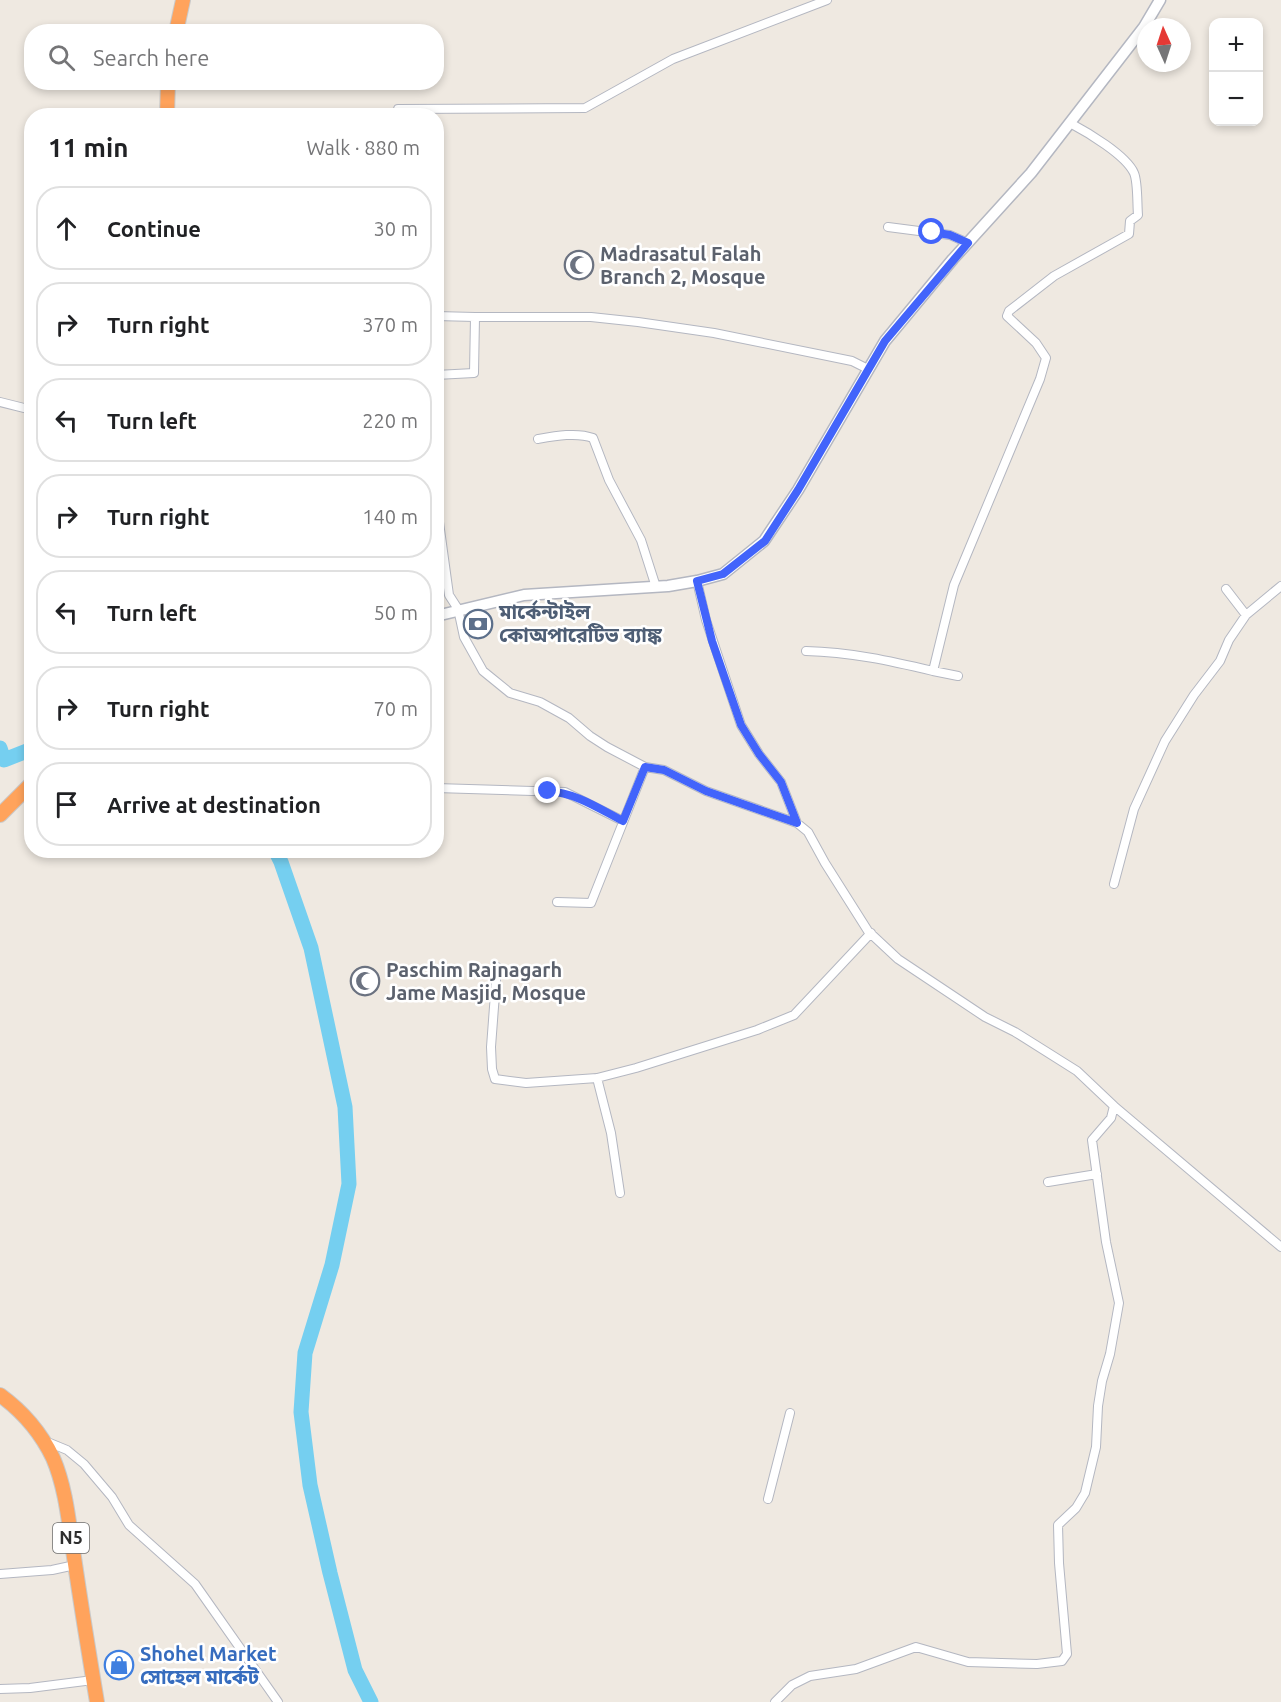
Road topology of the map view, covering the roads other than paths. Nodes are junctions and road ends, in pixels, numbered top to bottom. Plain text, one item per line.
1 (183, 0) edge
2 (827, 0) edge
3 (1160, 0) edge
4 (178, 24) edge
5 (168, 90) edge
6 (167, 108) edge
7 (444, 110) edge
8 (1070, 123) junction
9 (888, 227) dead end
10 (968, 243) junction
11 (444, 316) edge
12 (474, 317) junction
13 (868, 369) junction
14 (444, 375) edge
15 (0, 402) edge
16 (24, 408) edge
17 (538, 439) dead end
18 (444, 559) edge
19 (697, 581) junction
20 (1281, 586) edge
21 (656, 587) junction
22 (1226, 589) dead end
23 (458, 609) junction
24 (444, 613) edge
25 (1245, 615) junction
26 (806, 651) dead end
27 (933, 671) junction
28 (958, 676) dead end
29 (645, 767) junction
30 (444, 788) edge
31 (24, 791) edge
32 (0, 815) edge
33 (623, 821) junction
34 (797, 823) junction
35 (1114, 884) dead end
36 (557, 902) dead end
37 (871, 933) junction
38 (497, 966) dead end
39 (597, 1078) junction
40 (1114, 1106) junction
41 (1097, 1174) junction
42 (1048, 1182) dead end
43 (620, 1193) dead end
44 (1281, 1247) edge
45 (0, 1395) edge
46 (790, 1413) dead end
47 (45, 1444) junction
48 (768, 1499) dead end
49 (75, 1565) junction
50 (0, 1574) edge
51 (93, 1680) junction
52 (0, 1689) edge
53 (97, 1702) edge
54 (278, 1702) edge
55 (775, 1702) edge

1 - 4 highway
2 - 7 street
3 - 8 street
5 - 6 highway
8 - 10 street
8 - 27 street
9 - 10 street
10 - 13 street
11 - 12 street
12 - 13 street
12 - 14 street
13 - 19 street
15 - 16 street
17 - 21 street
18 - 23 street
19 - 21 street
19 - 34 street
20 - 25 street
21 - 23 street
22 - 25 street
23 - 24 street
23 - 29 street
25 - 35 street
26 - 27 street
27 - 28 street
29 - 33 street
29 - 34 street
30 - 33 street
31 - 32 highway
33 - 36 street
34 - 37 street
37 - 39 street
37 - 40 street
38 - 39 street
39 - 43 street
40 - 41 street
40 - 44 street
41 - 42 street
41 - 55 street
45 - 47 highway, N5
46 - 48 street
47 - 49 highway, N5
47 - 54 street
49 - 50 street
49 - 51 highway, N5
51 - 52 street
51 - 53 highway, N5

